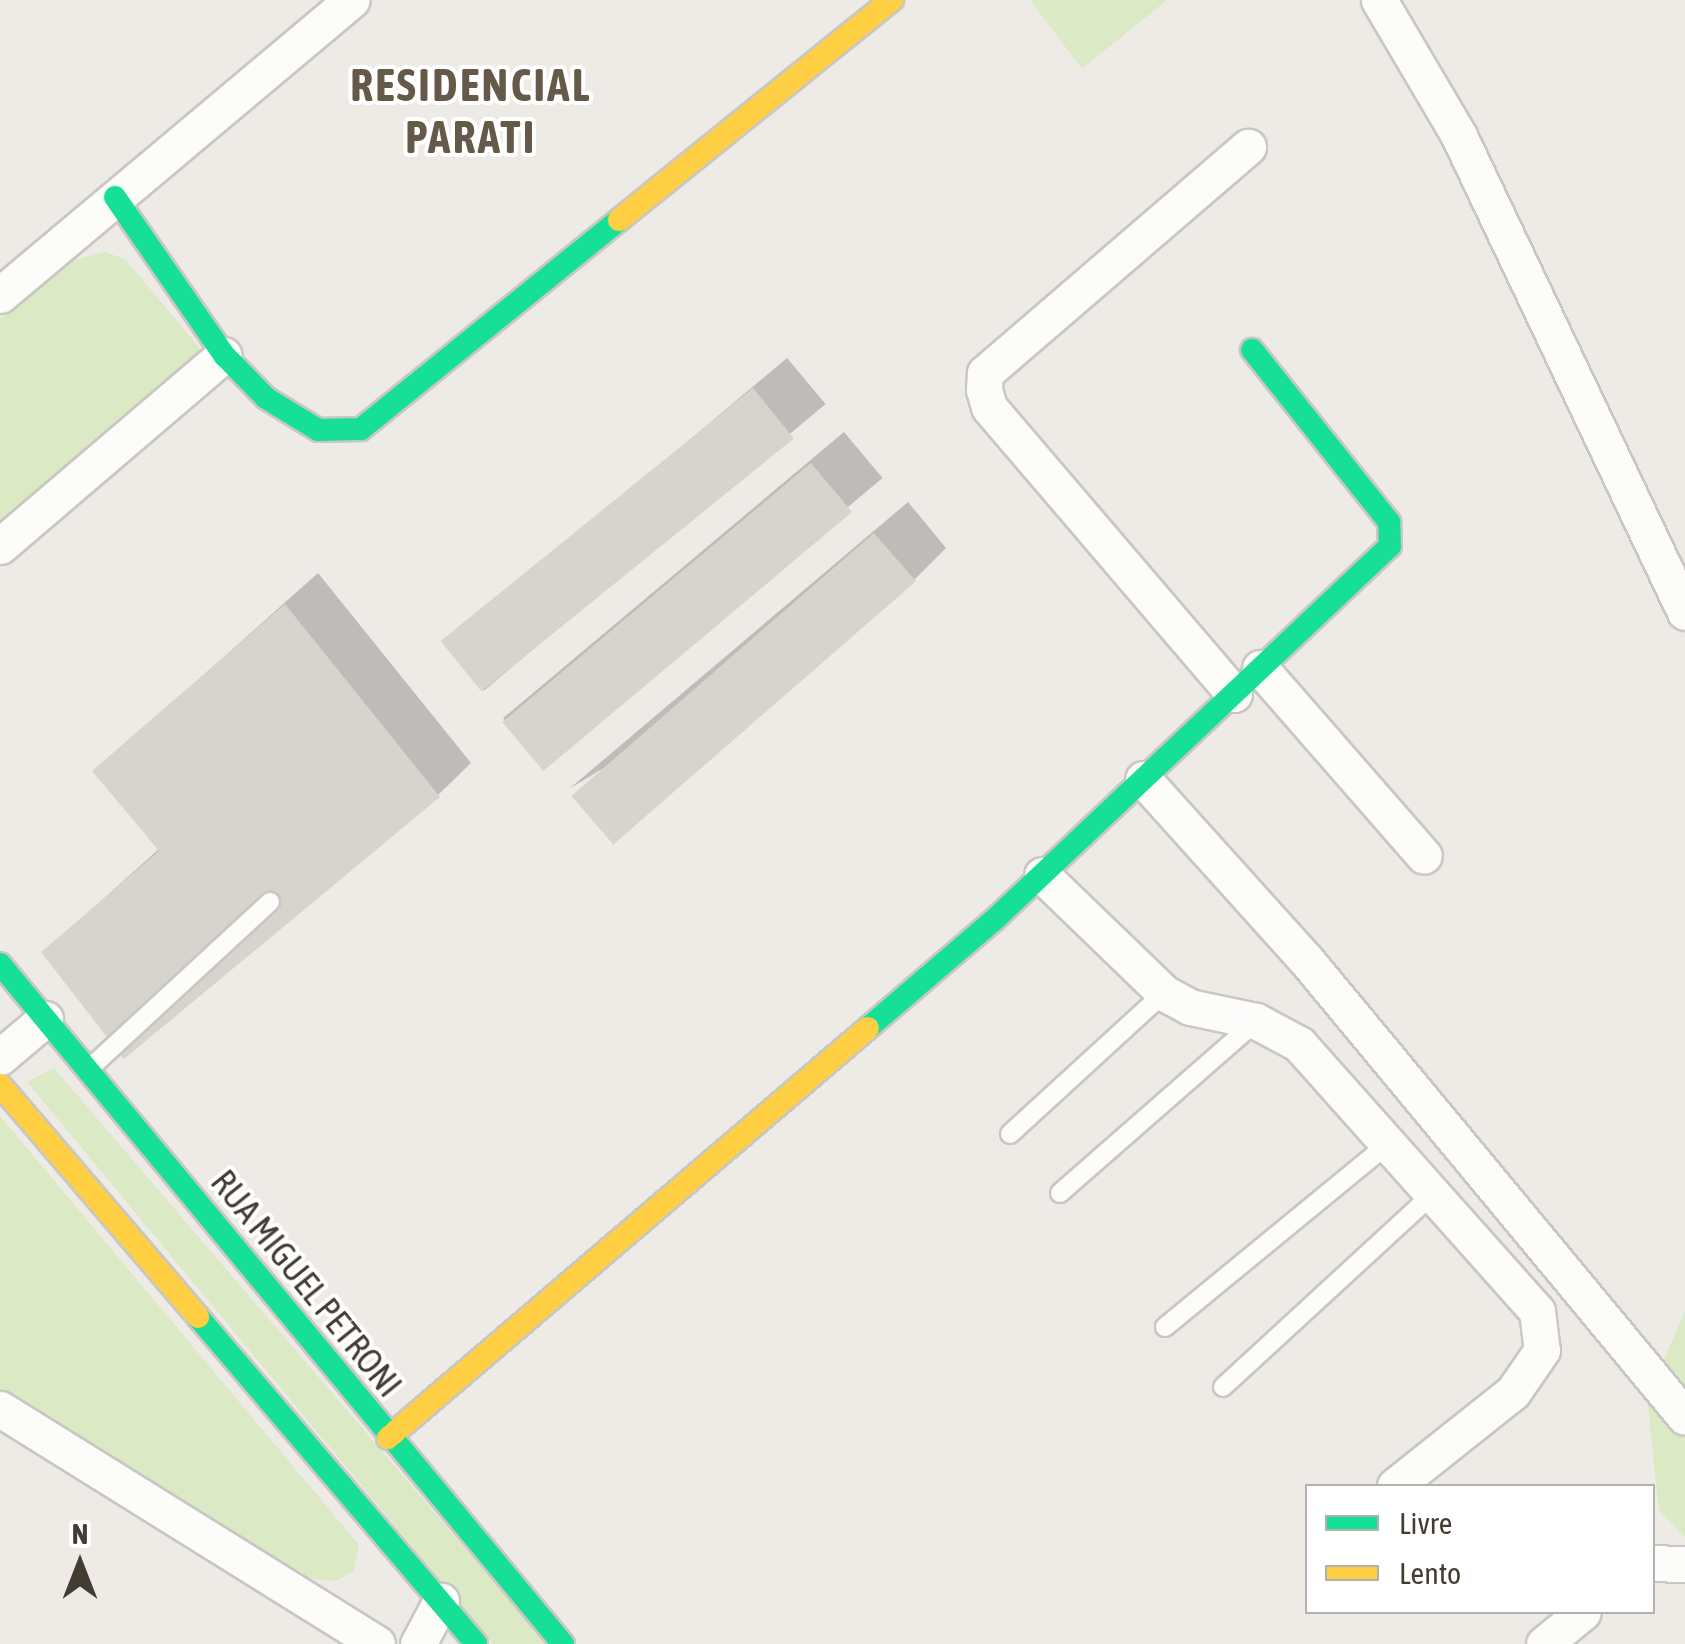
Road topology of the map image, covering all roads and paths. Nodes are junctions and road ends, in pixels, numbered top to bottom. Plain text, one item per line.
1 (352, 0) edge
2 (892, 0) edge
3 (1379, 0) edge
4 (1248, 147) dead end
5 (115, 197) junction
6 (0, 294) edge
7 (1252, 350) dead end
8 (224, 355) junction
9 (0, 546) edge
10 (1676, 573) edge
11 (1685, 612) edge
12 (1260, 668) junction
13 (1234, 694) junction
14 (1143, 779) junction
15 (1424, 856) dead end
16 (1042, 876) junction
17 (270, 902) dead end
18 (0, 964) edge
19 (1164, 993) junction
20 (45, 1018) junction
21 (1256, 1021) junction
22 (0, 1057) edge
23 (87, 1070) junction
24 (0, 1085) edge
25 (1010, 1134) dead end
26 (1389, 1144) junction
27 (1060, 1193) dead end
28 (1434, 1193) junction
29 (1165, 1327) dead end
30 (1224, 1387) dead end
31 (0, 1409) edge
32 (1685, 1418) edge
33 (388, 1438) junction
34 (1398, 1484) edge
35 (440, 1602) junction
36 (1582, 1614) edge
37 (377, 1644) edge
38 (418, 1644) edge
39 (476, 1644) edge
40 (563, 1644) edge
41 (1544, 1644) edge

1 - 5 street
2 - 8 street
3 - 10 street
4 - 13 street
5 - 6 street
5 - 8 street
7 - 12 street
8 - 9 street
10 - 11 street
12 - 13 street
12 - 15 street
13 - 14 street
14 - 16 street
14 - 32 street
16 - 19 street
16 - 33 street
17 - 23 lane
18 - 20 street, RUA MIGUEL PETRONI
19 - 21 street
19 - 25 lane
20 - 22 street
20 - 23 street, RUA MIGUEL PETRONI
21 - 26 street
21 - 27 lane
23 - 33 street, RUA MIGUEL PETRONI
24 - 35 street
26 - 28 street
26 - 29 lane
28 - 30 lane
28 - 34 street
31 - 37 street
33 - 40 street, RUA MIGUEL PETRONI
35 - 38 street
35 - 39 street
36 - 41 street

